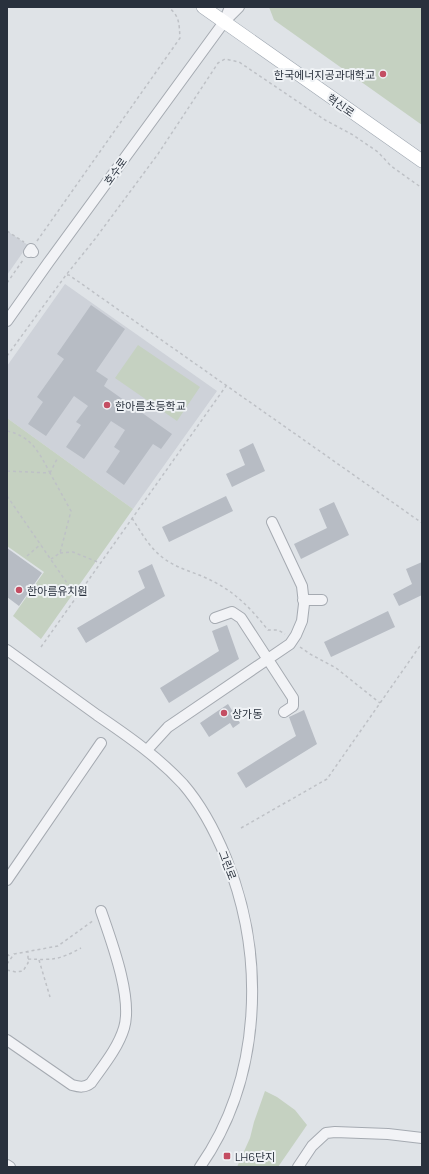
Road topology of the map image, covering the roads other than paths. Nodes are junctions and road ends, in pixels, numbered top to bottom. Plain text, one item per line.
1 (202, 7) edge
2 (230, 7) edge
3 (239, 7) edge
4 (224, 22) junction
5 (422, 161) edge
6 (7, 322) edge
7 (272, 522) dead end
8 (303, 600) junction
9 (322, 600) dead end
10 (215, 618) dead end
11 (7, 650) edge
12 (268, 660) junction
13 (284, 712) dead end
14 (100, 743) dead end
15 (147, 750) junction
16 (7, 880) edge
17 (102, 913) road end
18 (7, 1040) edge
19 (422, 1138) edge
20 (7, 1165) edge
21 (10, 1167) edge
22 (200, 1167) edge
23 (298, 1167) edge

1 - 4 main road, 혁신로
2 - 4 street
3 - 4 street
4 - 5 main road, 혁신로
4 - 6 street, 호수로
7 - 8 street
8 - 9 street
8 - 12 street
10 - 12 street
11 - 15 street, 그린로
12 - 13 street
12 - 15 street
14 - 16 street
15 - 22 street, 그린로
17 - 18 street
19 - 23 street
20 - 21 street

